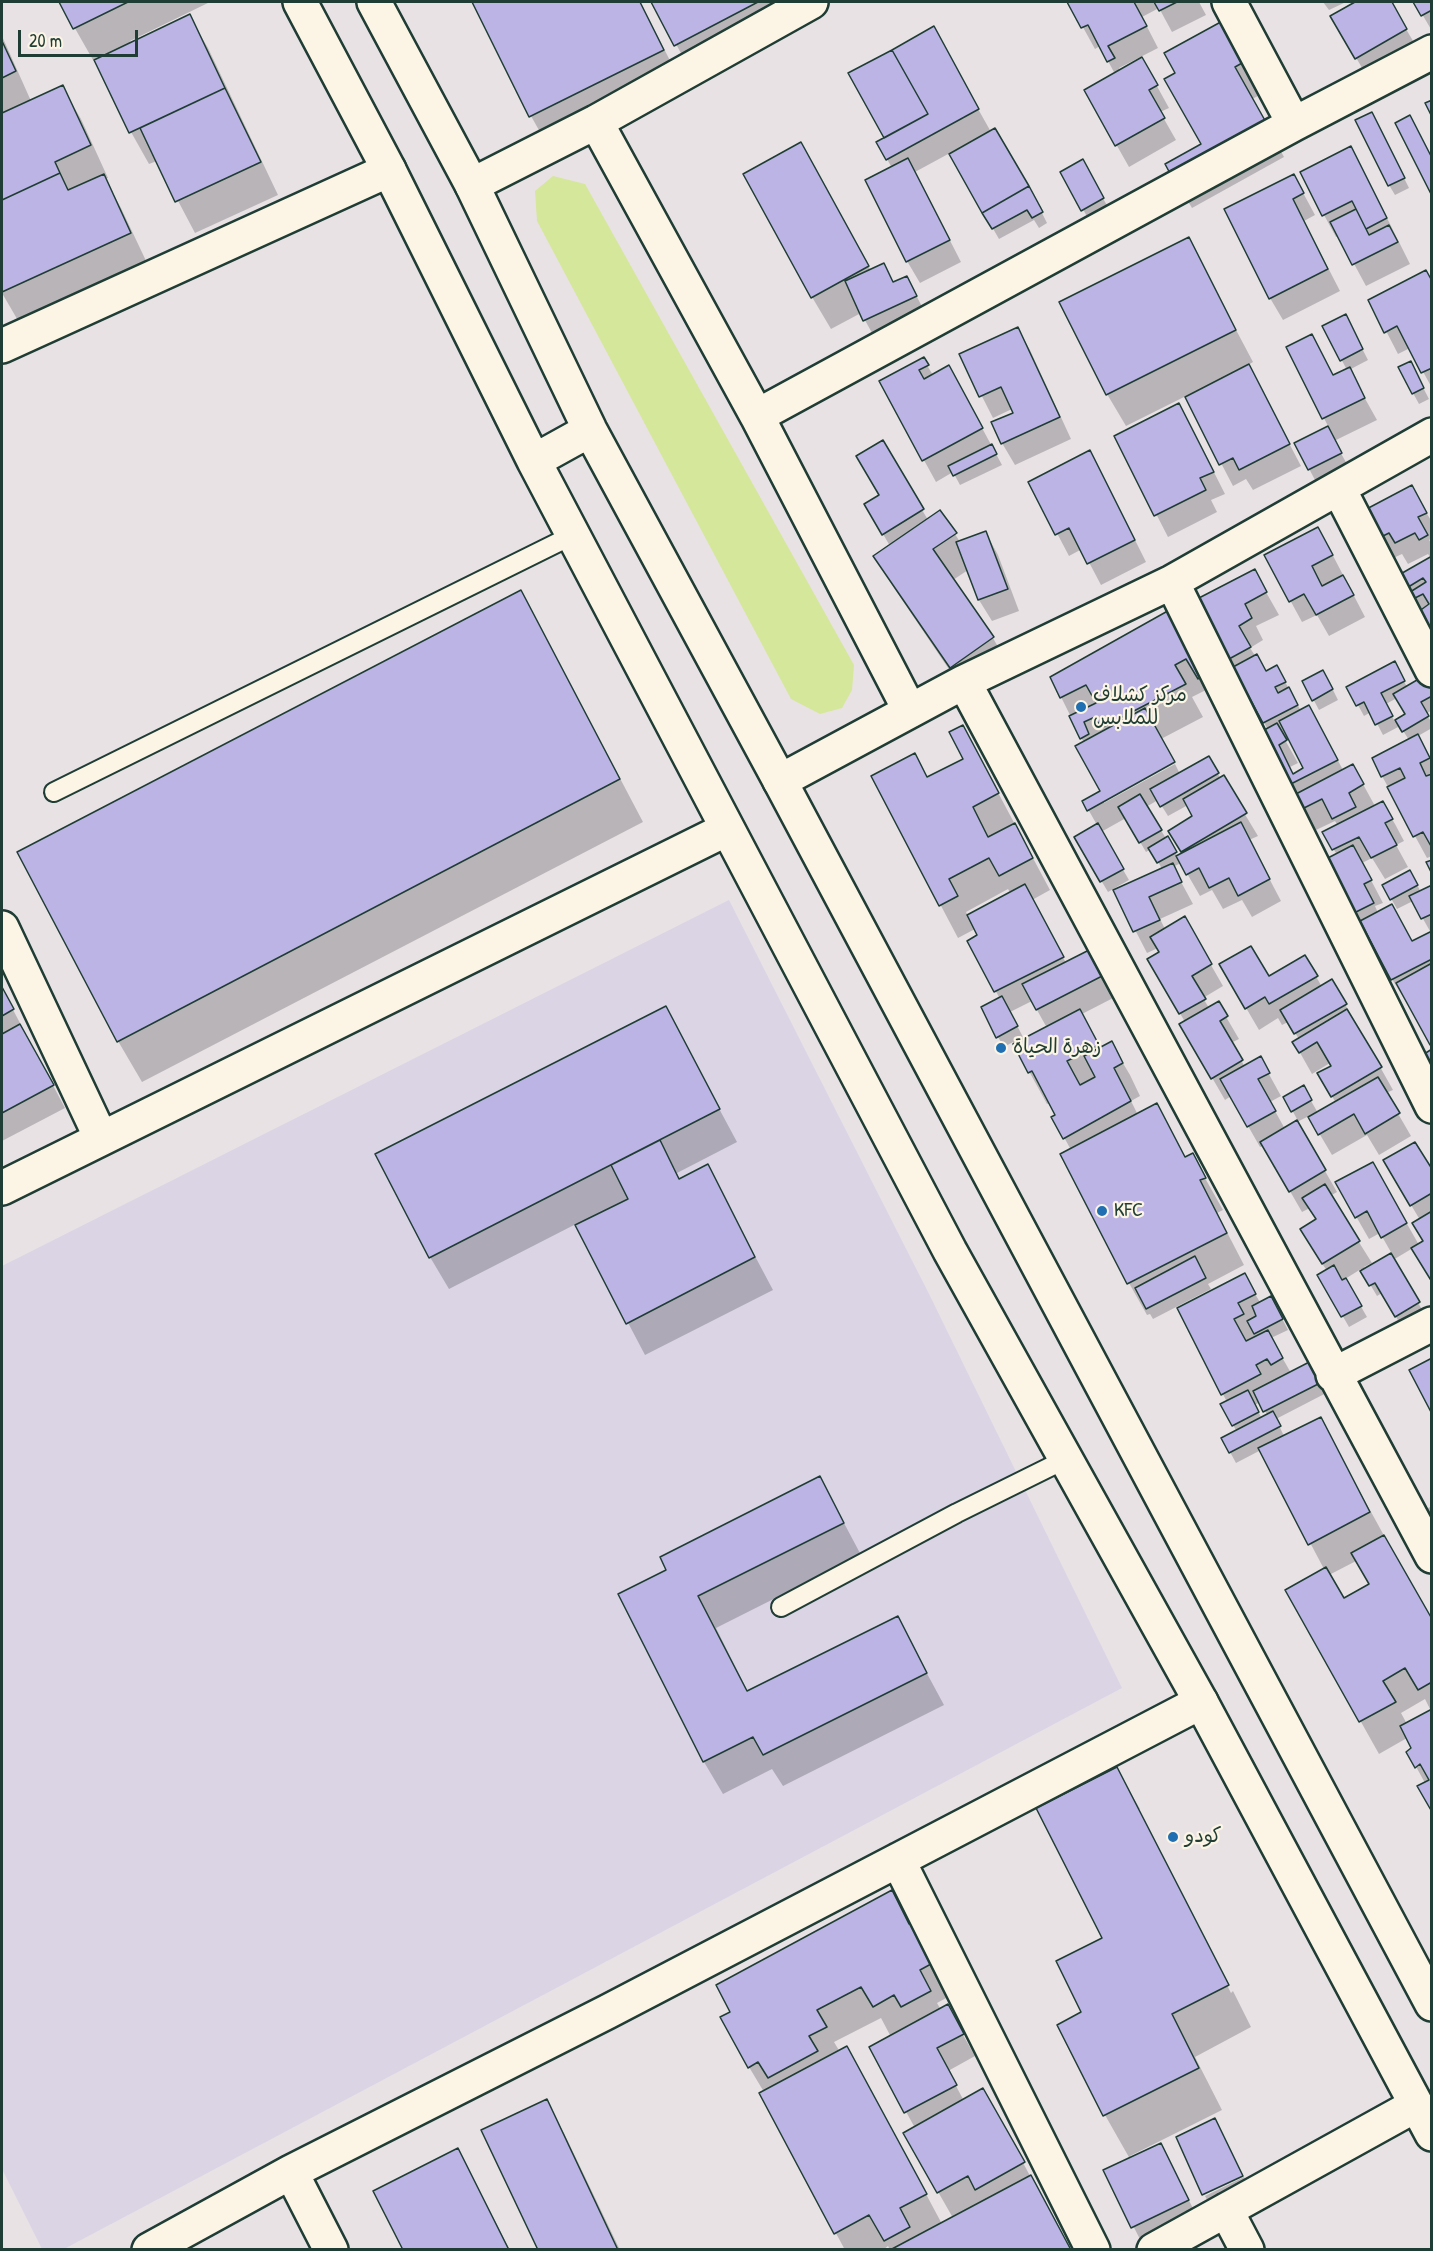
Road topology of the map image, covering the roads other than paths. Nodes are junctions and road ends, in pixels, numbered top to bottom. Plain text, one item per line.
1 (300, 2) edge
2 (375, 2) edge
3 (811, 2) edge
4 (1229, 2) edge
5 (1431, 51) edge
6 (596, 122) junction
7 (1294, 124) junction
8 (389, 170) junction
9 (472, 185) junction
10 (2, 346) edge
11 (757, 417) junction
12 (590, 430) junction
13 (1431, 435) edge
14 (534, 461) junction
15 (1339, 489) junction
16 (573, 535) junction
17 (1172, 582) junction
18 (1431, 670) edge
19 (964, 682) junction
20 (910, 711) junction
21 (780, 782) junction
22 (54, 792) dead end
23 (727, 829) junction
24 (2, 928) edge
25 (1431, 1106) edge
26 (101, 1138) junction
27 (2, 1188) edge
28 (1431, 1324) edge
29 (1334, 1375) junction
30 (1066, 1459) junction
31 (1431, 1556) edge
32 (781, 1607) dead end
33 (1201, 1702) junction
34 (898, 1860) junction
35 (1431, 2004) edge
36 (1416, 2105) junction
37 (1431, 2134) edge
38 (291, 2172) junction
39 (1226, 2210) junction
40 (149, 2250) edge
41 (331, 2250) edge
42 (1093, 2250) edge
43 (1154, 2250) edge
44 (1247, 2250) edge

1 - 8 street
2 - 9 street
3 - 6 street
4 - 7 street
5 - 7 street
6 - 9 street
6 - 11 street
7 - 11 street
8 - 10 street
8 - 14 street
9 - 12 street
11 - 20 street
12 - 14 street
12 - 21 street
13 - 15 street
14 - 16 street
15 - 17 street
15 - 18 street
16 - 22 lane
16 - 23 street
17 - 19 street
17 - 25 street
19 - 20 street
19 - 29 street
20 - 21 street
21 - 35 street
23 - 26 street
23 - 30 street
24 - 26 street
26 - 27 street
28 - 29 street
29 - 31 street
30 - 32 lane
30 - 33 street
33 - 34 street
33 - 36 street
34 - 38 street
34 - 42 street
36 - 37 street
36 - 39 street
38 - 40 street
38 - 41 street
39 - 43 street
39 - 44 street

